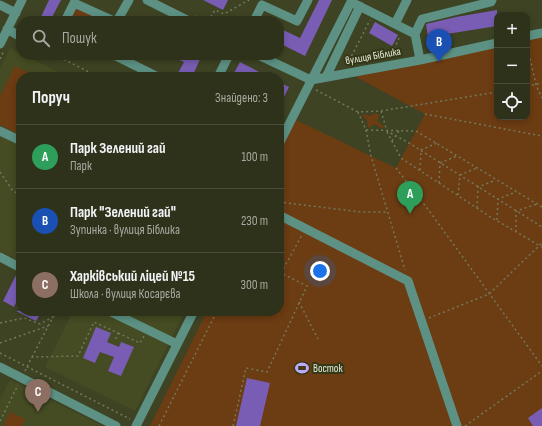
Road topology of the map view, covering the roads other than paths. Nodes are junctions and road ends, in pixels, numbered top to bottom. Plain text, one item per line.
1 (22, 0) edge
2 (129, 0) edge
3 (147, 0) edge
4 (308, 0) edge
5 (407, 0) edge
6 (492, 0) edge
7 (351, 1) edge
8 (0, 5) edge
9 (360, 6) junction
10 (16, 13) junction
11 (68, 16) edge
12 (103, 16) edge
13 (120, 16) edge
14 (179, 16) edge
15 (256, 16) edge
16 (395, 24) junction
17 (8, 29) junction
18 (542, 33) edge
19 (16, 34) edge
20 (415, 34) junction
21 (530, 35) edge
22 (0, 44) edge
23 (494, 44) edge
24 (124, 60) edge
25 (226, 60) edge
26 (267, 60) edge
27 (420, 60) junction
28 (148, 72) edge
29 (220, 72) edge
30 (326, 77) junction
31 (313, 84) junction
32 (0, 131) edge
33 (284, 135) edge
34 (16, 139) edge
35 (284, 217) edge
36 (0, 257) edge
37 (16, 265) edge
38 (119, 316) edge
39 (191, 316) edge
40 (177, 344) junction
41 (0, 367) edge
42 (134, 423) edge
43 (116, 426) edge
44 (457, 426) edge

1 - 10 street
2 - 13 street
3 - 14 street
4 - 15 street
5 - 16 street
6 - 20 street
7 - 9 street
7 - 31 street
8 - 10 street
9 - 16 street
9 - 30 street
10 - 17 street
11 - 12 street
16 - 20 street
17 - 19 street
17 - 22 street
18 - 21 street
20 - 27 street
23 - 27 street, вулиця Біблика
24 - 28 street
25 - 29 street
26 - 31 street
27 - 30 street, вулиця Біблика
30 - 31 street, вулиця Біблика
31 - 33 street
32 - 34 street
35 - 44 street
36 - 37 street
38 - 40 street
39 - 40 street
40 - 42 street
41 - 43 street

